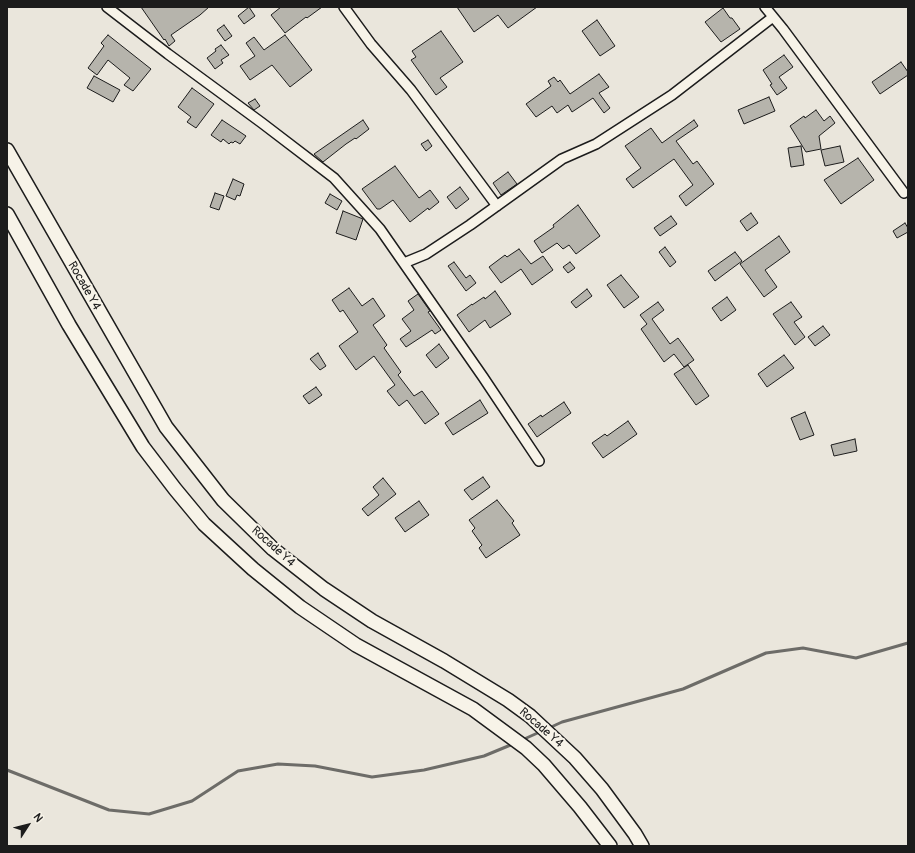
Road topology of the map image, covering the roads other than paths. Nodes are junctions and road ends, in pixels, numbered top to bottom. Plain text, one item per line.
1 (107, 7) edge
2 (344, 7) edge
3 (765, 7) edge
4 (773, 17) junction
5 (7, 150) edge
6 (904, 194) dead end
7 (497, 206) junction
8 (7, 214) edge
9 (404, 263) junction
10 (539, 461) dead end
11 (610, 846) edge
12 (642, 846) edge

1 - 9 street
2 - 7 street
3 - 4 street
4 - 6 street
4 - 7 street
5 - 12 highway, Rocade Y4
7 - 9 street
8 - 11 highway, Rocade Y4
9 - 10 street

